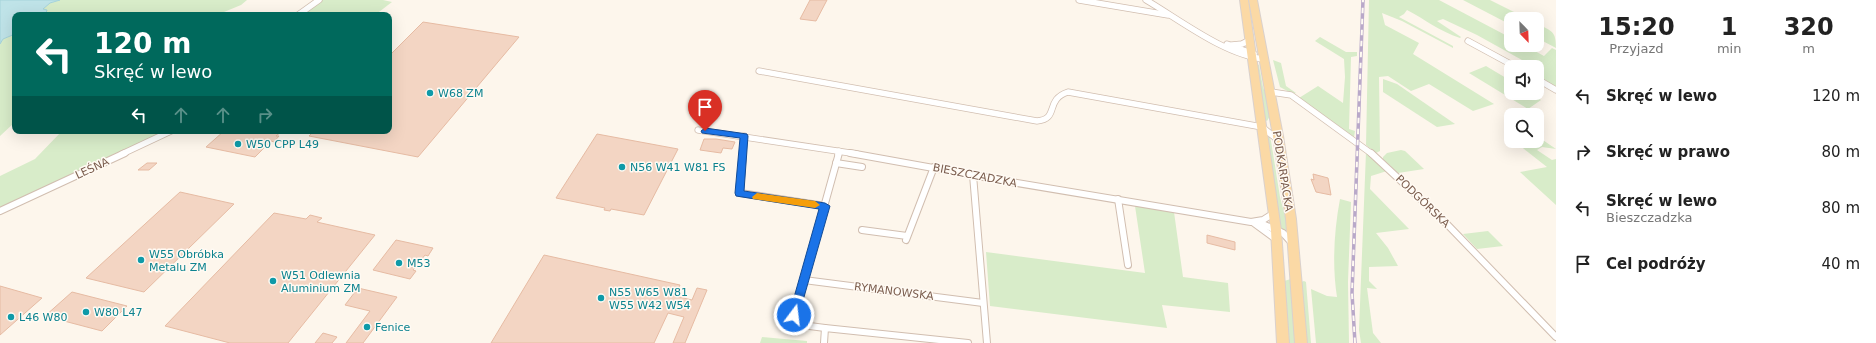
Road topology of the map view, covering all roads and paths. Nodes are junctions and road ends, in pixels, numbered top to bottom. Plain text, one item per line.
1 (319, 0) edge
2 (1079, 0) edge
3 (1146, 0) edge
4 (1244, 0) edge
5 (1253, 0) edge
6 (302, 12) edge
7 (1172, 16) junction
8 (1250, 40) junction
9 (1468, 41) dead end
10 (1221, 44) junction
11 (1228, 44) junction
12 (1252, 56) junction
13 (1265, 59) junction
14 (1504, 60) edge
15 (759, 71) dead end
16 (1544, 83) edge
17 (1556, 90) edge
18 (1271, 92) junction
19 (1276, 119) junction
20 (1262, 127) junction
21 (698, 130) dead end
22 (165, 134) edge
23 (744, 136) junction
24 (1279, 142) junction
25 (839, 151) junction
26 (835, 167) junction
27 (862, 167) dead end
28 (934, 167) junction
29 (973, 175) junction
30 (1118, 199) junction
31 (825, 206) junction
32 (0, 212) edge
33 (1274, 214) junction
34 (1253, 221) junction
35 (862, 230) dead end
36 (1277, 235) junction
37 (1293, 244) junction
38 (1128, 266) dead end
39 (804, 280) junction
40 (984, 303) junction
41 (825, 328) junction
42 (1556, 337) edge
43 (824, 343) edge
44 (968, 343) edge
45 (987, 343) edge
46 (1283, 343) edge
47 (1301, 343) edge

1 - 6 street
2 - 7 street
3 - 7 street
4 - 8 main road, PODKARPACKA
5 - 13 main road, PODKARPACKA
7 - 10 street
8 - 11 street
8 - 12 main road, PODKARPACKA
9 - 14 street
10 - 11 street
10 - 12 street
11 - 12 street
12 - 13 street
12 - 20 main road, PODKARPACKA
13 - 18 main road, PODKARPACKA
15 - 20 street
16 - 17 street
18 - 19 main road, PODKARPACKA
18 - 42 street, PODGÓRSKA
19 - 20 street
19 - 24 main road, PODKARPACKA
20 - 24 street
20 - 33 main road, PODKARPACKA
21 - 23 street, BIESZCZADZKA
22 - 32 street, LEŚNA
23 - 25 street, BIESZCZADZKA
23 - 31 street
24 - 37 main road, PODKARPACKA
25 - 26 street
25 - 28 street, BIESZCZADZKA
26 - 27 street
26 - 31 street
28 - 29 street, BIESZCZADZKA
28 - 35 street
29 - 30 street, BIESZCZADZKA
29 - 40 street
30 - 34 street, BIESZCZADZKA
30 - 38 street
31 - 39 street
33 - 34 street
33 - 36 main road, PODKARPACKA
34 - 36 street, BIESZCZADZKA
34 - 36 street, BIESZCZADZKA
36 - 37 street
36 - 46 main road, PODKARPACKA
37 - 47 main road, PODKARPACKA
39 - 40 street, RYMANOWSKA
39 - 41 street
40 - 45 street
41 - 43 street
41 - 44 street

